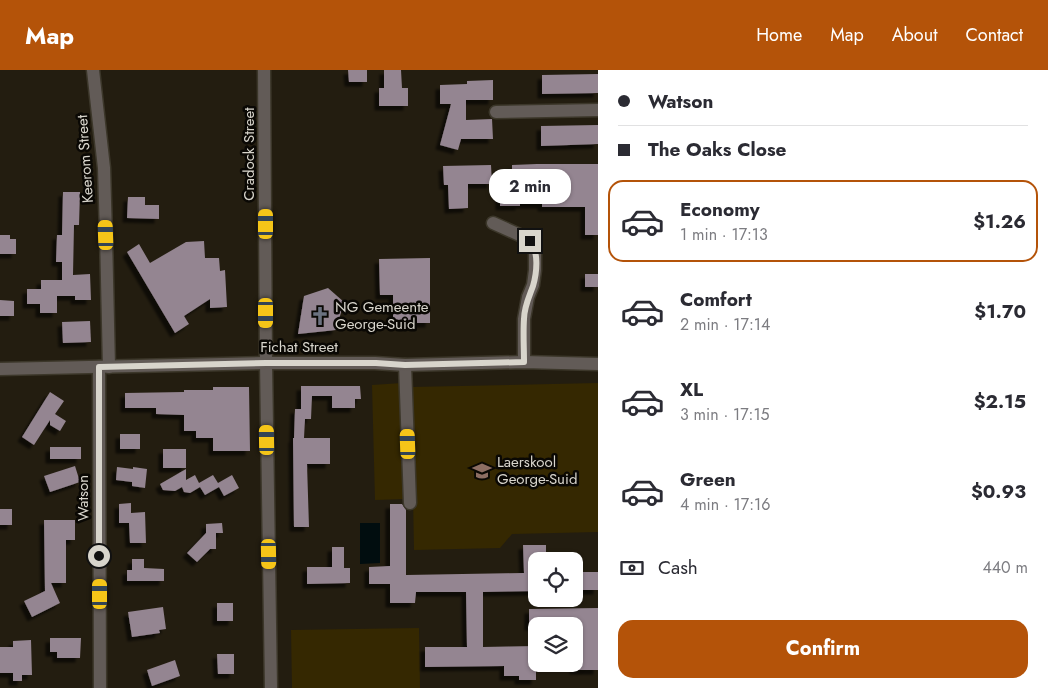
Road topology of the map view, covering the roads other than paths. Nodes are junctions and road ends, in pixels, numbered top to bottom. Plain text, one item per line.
1 (93, 70) edge
2 (264, 70) edge
3 (598, 110) edge
4 (496, 112) dead end
5 (492, 223) dead end
6 (524, 362) junction
7 (266, 363) junction
8 (598, 364) edge
9 (405, 365) junction
10 (104, 367) junction
11 (0, 369) edge
12 (410, 503) dead end
13 (100, 688) edge
14 (271, 688) edge

1 - 10 street, Keerom Street
2 - 7 street, Cradock Street
3 - 4 street
5 - 6 street
6 - 8 street, Fichat Street
6 - 9 street, Fichat Street
7 - 9 street, Fichat Street
7 - 10 street, Fichat Street
7 - 14 street, Cradock Street
9 - 12 street
10 - 11 street, Fichat Street
10 - 13 street, Watson

